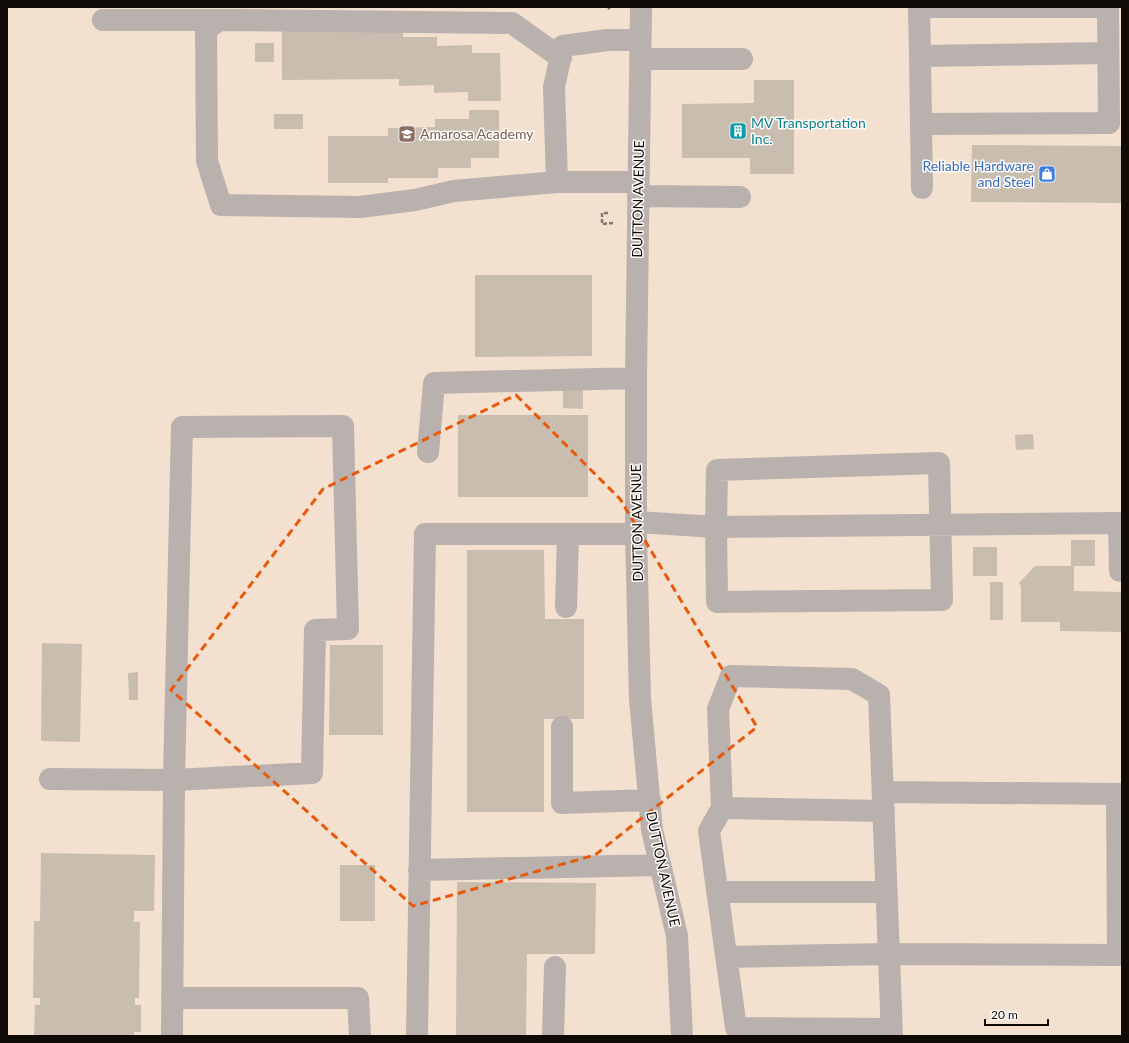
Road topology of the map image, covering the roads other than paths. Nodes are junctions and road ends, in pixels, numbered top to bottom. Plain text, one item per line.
1 (641, 7) edge
2 (919, 7) edge
3 (103, 20) dead end
4 (220, 20) junction
5 (640, 49) junction
6 (1108, 53) junction
7 (920, 56) junction
8 (561, 58) junction
9 (742, 59) dead end
10 (1115, 123) edge
11 (921, 124) junction
12 (557, 182) junction
13 (922, 188) dead end
14 (638, 189) junction
15 (740, 197) dead end
16 (636, 378) junction
17 (428, 452) dead end
18 (940, 525) junction
19 (716, 527) junction
20 (637, 528) junction
21 (568, 534) junction
22 (1120, 571) dead end
23 (566, 607) dead end
24 (562, 727) dead end
25 (50, 779) dead end
26 (174, 780) junction
27 (1120, 794) edge
28 (650, 800) junction
29 (883, 802) junction
30 (722, 808) junction
31 (660, 865) junction
32 (419, 870) junction
33 (717, 892) junction
34 (886, 892) junction
35 (889, 954) junction
36 (726, 957) junction
37 (555, 967) dead end
38 (172, 998) junction
39 (892, 1032) edge
40 (172, 1036) edge
41 (360, 1036) edge
42 (417, 1036) edge
43 (553, 1036) edge
44 (682, 1036) edge

1 - 5 street, DUTTON AVENUE
2 - 6 street
2 - 7 street
3 - 4 street
4 - 8 street
4 - 12 street
5 - 8 street
5 - 9 street
5 - 14 street, DUTTON AVENUE
6 - 7 street
6 - 10 street
7 - 11 street
8 - 12 street
10 - 11 street
11 - 13 street
12 - 14 street
14 - 15 street
14 - 16 street, DUTTON AVENUE
16 - 17 street
16 - 20 street, DUTTON AVENUE
18 - 19 street
18 - 19 street
18 - 19 street
18 - 22 street
19 - 20 street
20 - 21 street
20 - 28 street, DUTTON AVENUE
21 - 23 street
21 - 32 street
24 - 28 street
25 - 26 street
26 - 26 street
26 - 38 street
27 - 29 street
27 - 35 street
28 - 31 street, DUTTON AVENUE
29 - 30 street
29 - 30 street
29 - 34 street
30 - 33 street
31 - 32 street
31 - 44 street, DUTTON AVENUE
32 - 42 street
33 - 34 street
33 - 36 street
34 - 35 street
35 - 36 street
35 - 39 street
36 - 39 street
37 - 43 street
38 - 40 street
38 - 41 street

